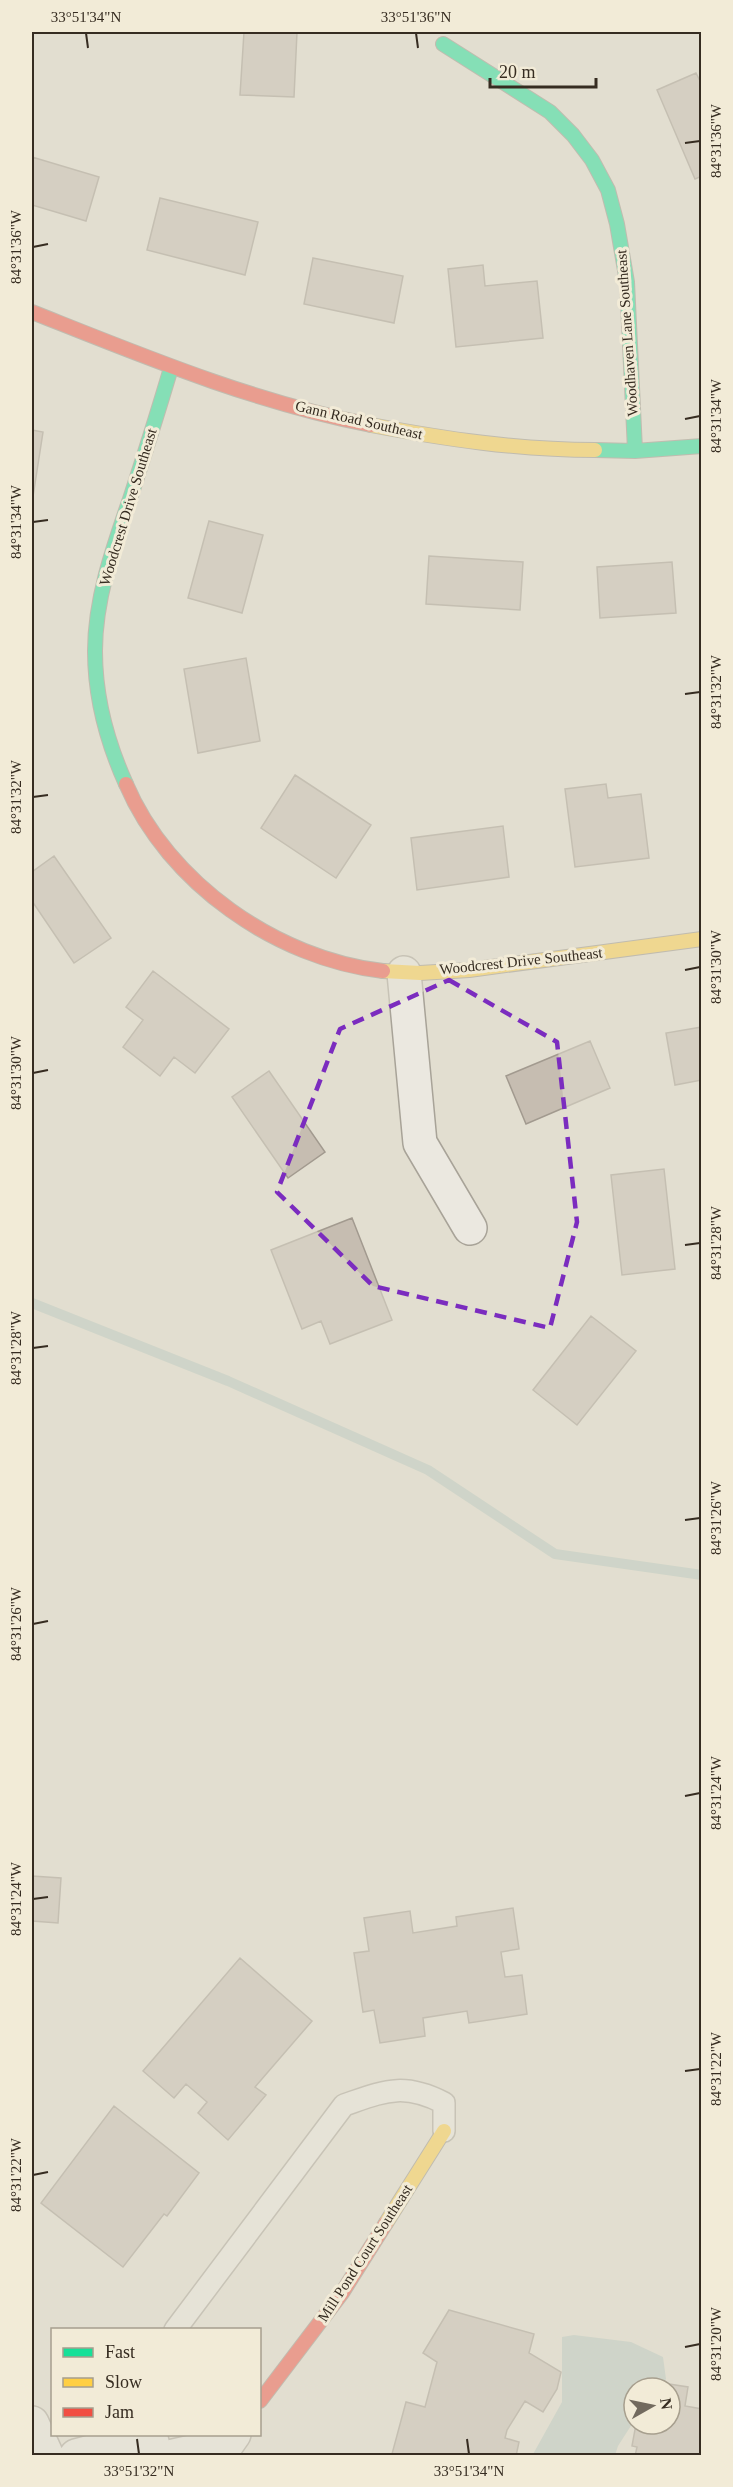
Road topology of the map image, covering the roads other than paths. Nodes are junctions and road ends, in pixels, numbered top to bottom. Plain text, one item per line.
1 (443, 44) dead end
2 (32, 312) edge
3 (171, 368) junction
4 (702, 446) edge
5 (635, 450) junction
6 (702, 939) edge
7 (404, 973) junction
8 (470, 1228) dead end
9 (444, 2131) joint
10 (177, 2328) edge
11 (261, 2400) edge
12 (32, 2423) edge
13 (157, 2436) edge
14 (233, 2436) edge
15 (46, 2456) edge
16 (76, 2456) edge
17 (156, 2456) edge
18 (162, 2456) edge
19 (173, 2456) edge

1 - 5 street, Woodhaven Lane Southeast
2 - 3 street, Gann Road Southeast
3 - 5 street, Gann Road Southeast
3 - 7 street, Woodcrest Drive Southeast
4 - 5 street, Gann Road Southeast
6 - 7 street, Woodcrest Drive Southeast
7 - 8 street
9 - 10 lane
9 - 11 street, Mill Pond Court Southeast
12 - 15 street
13 - 18 lane
14 - 19 street
16 - 17 street

